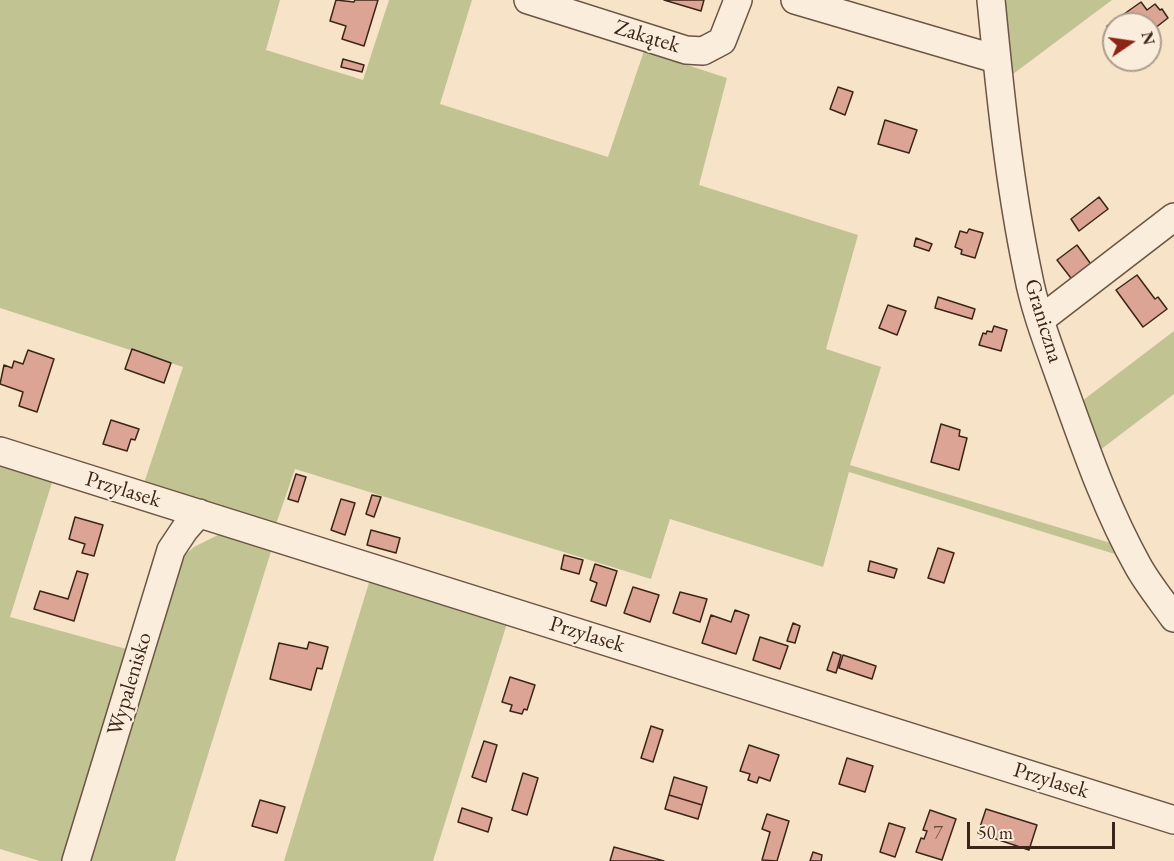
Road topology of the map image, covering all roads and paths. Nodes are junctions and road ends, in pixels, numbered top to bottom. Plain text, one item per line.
1 (528, 0) edge
2 (738, 0) edge
3 (795, 0) edge
4 (991, 0) edge
5 (996, 59) junction
6 (1174, 217) edge
7 (1040, 320) junction
8 (0, 451) edge
9 (199, 513) junction
10 (1174, 618) edge
11 (1174, 820) edge
12 (76, 861) edge

1 - 2 street, Zakątek
3 - 5 street
4 - 5 street, Graniczna
5 - 7 street, Graniczna
6 - 7 street
7 - 10 street, Graniczna
8 - 9 street, Przylasek
9 - 11 street, Przylasek
9 - 12 street, Wypalenisko

